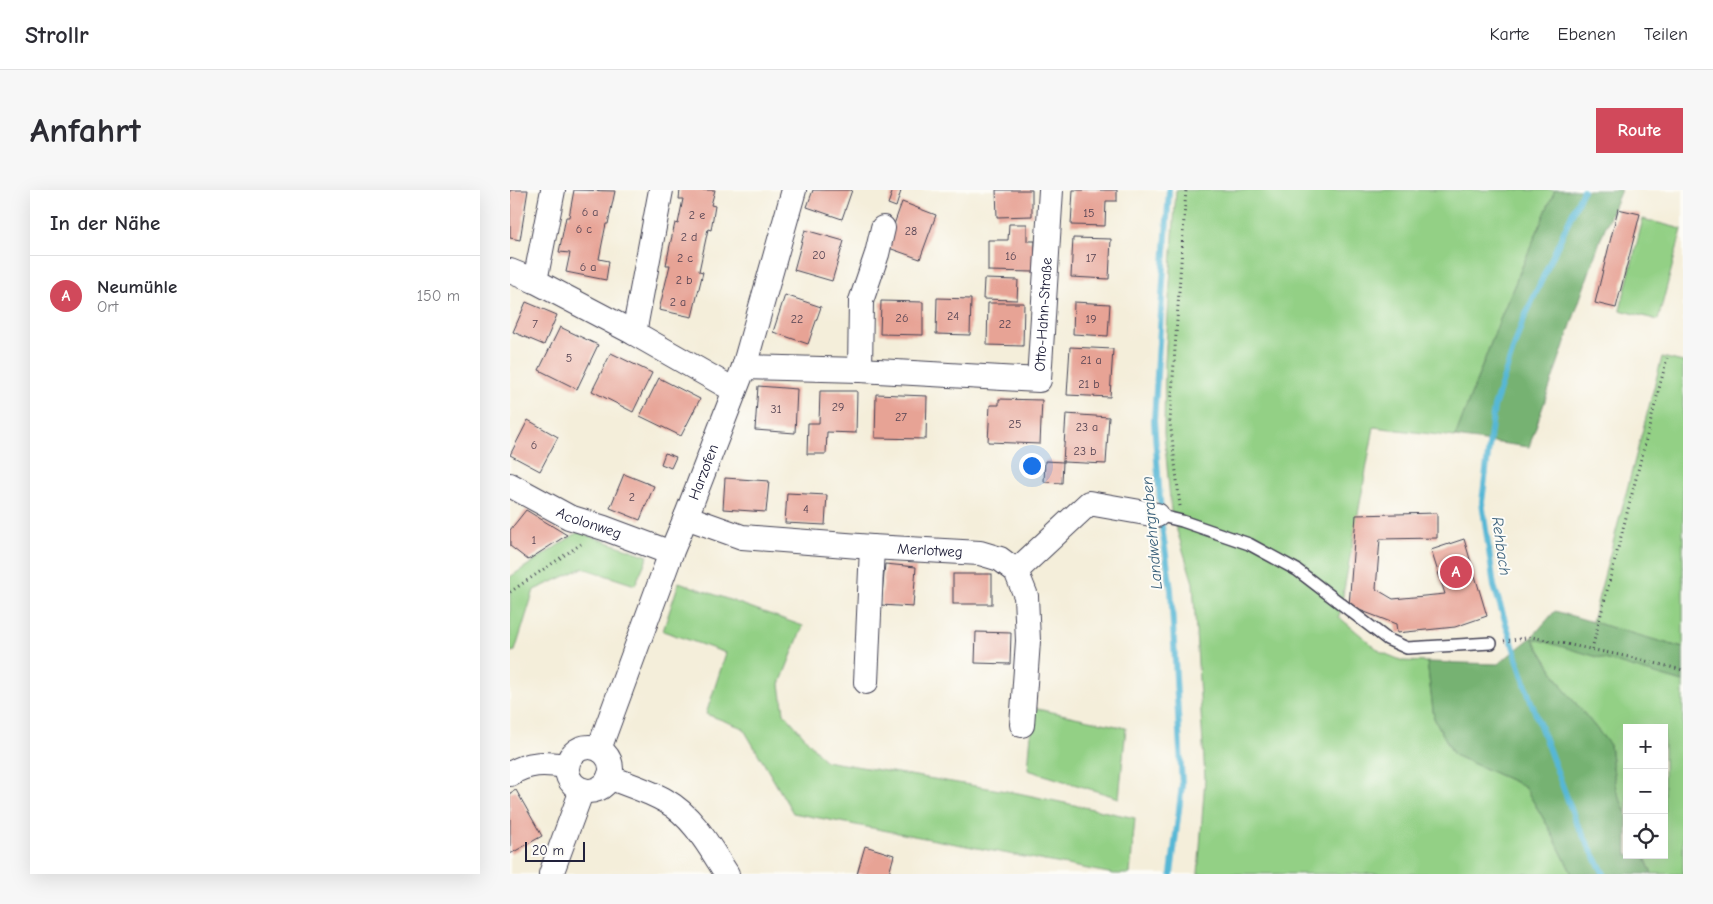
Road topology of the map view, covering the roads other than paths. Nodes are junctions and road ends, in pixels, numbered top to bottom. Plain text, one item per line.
1 (553, 190) edge
2 (661, 190) edge
3 (794, 190) edge
4 (1051, 190) edge
5 (883, 228) dead end
6 (510, 272) edge
7 (535, 281) junction
8 (634, 333) junction
9 (744, 367) junction
10 (860, 370) junction
11 (734, 390) junction
12 (510, 485) edge
13 (686, 517) junction
14 (1163, 517) joint
15 (872, 547) junction
16 (670, 553) junction
17 (1016, 571) junction
18 (1491, 643) road end
19 (866, 682) dead end
20 (1022, 725) dead end
21 (599, 748) junction
22 (566, 766) junction
23 (510, 774) edge
24 (609, 777) junction
25 (582, 790) junction
26 (552, 874) edge
27 (727, 874) edge

1 - 7 street
2 - 8 street
3 - 9 street, Harzofen
4 - 10 street, Otto-Hahn-Straße
5 - 10 street
6 - 7 street
7 - 8 street
8 - 11 street
9 - 10 street, Otto-Hahn-Straße
9 - 11 street, Harzofen
11 - 13 street, Harzofen
12 - 16 street, Acolonweg
13 - 15 street, Merlotweg
13 - 16 street, Harzofen
14 - 17 street
14 - 18 lane
15 - 17 street, Merlotweg
15 - 19 street
16 - 21 street, Harzofen
17 - 20 street
21 - 22 street
21 - 24 street
22 - 23 street
22 - 25 street
24 - 25 street
24 - 27 street
25 - 26 street

